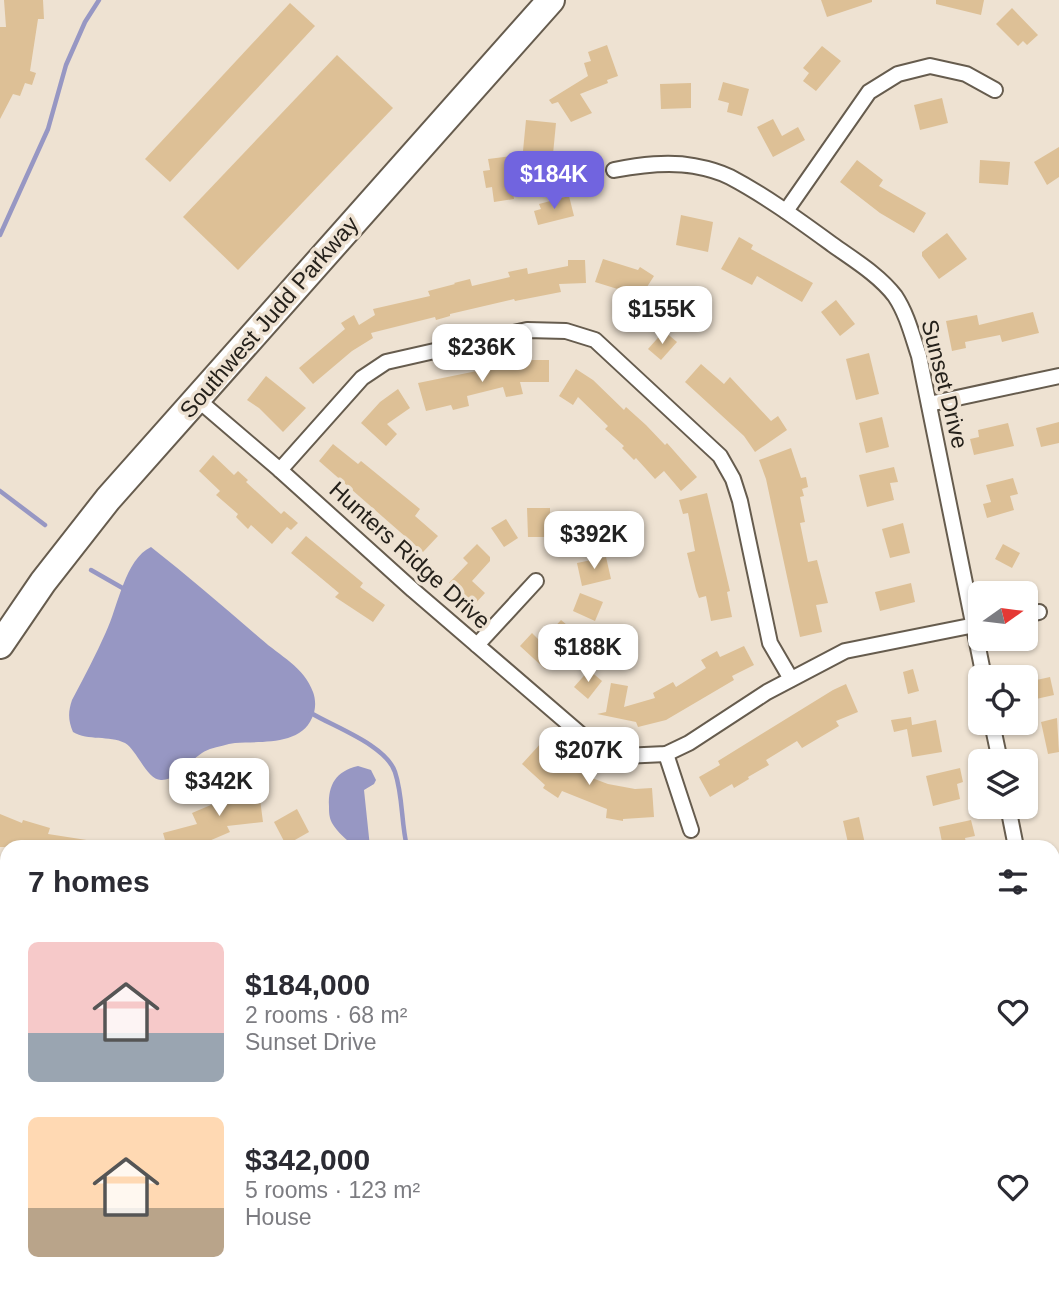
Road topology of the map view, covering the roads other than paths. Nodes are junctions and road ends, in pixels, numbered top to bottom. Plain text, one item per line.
1 (551, 0) edge
2 (995, 90) dead end
3 (614, 170) dead end
4 (786, 211) junction
5 (1059, 376) edge
6 (197, 399) junction
7 (929, 404) junction
8 (280, 470) junction
9 (536, 581) dead end
10 (968, 583) edge
11 (968, 626) edge
12 (0, 645) edge
13 (477, 645) junction
14 (790, 680) junction
15 (666, 754) junction
16 (1010, 819) edge
17 (691, 830) dead end
18 (1015, 840) edge

1 - 6 highway, Southwest Judd Parkway
2 - 4 street
3 - 4 street, Sunset Drive
4 - 7 street, Sunset Drive
5 - 7 street
6 - 8 street, Hunters Ridge Drive
6 - 12 highway, Southwest Judd Parkway
7 - 10 street, Sunset Drive
8 - 13 street, Hunters Ridge Drive
8 - 14 street
9 - 13 street
11 - 14 street, Hunters Ridge Drive
13 - 15 street, Hunters Ridge Drive
14 - 15 street, Hunters Ridge Drive
15 - 17 street
16 - 18 street

